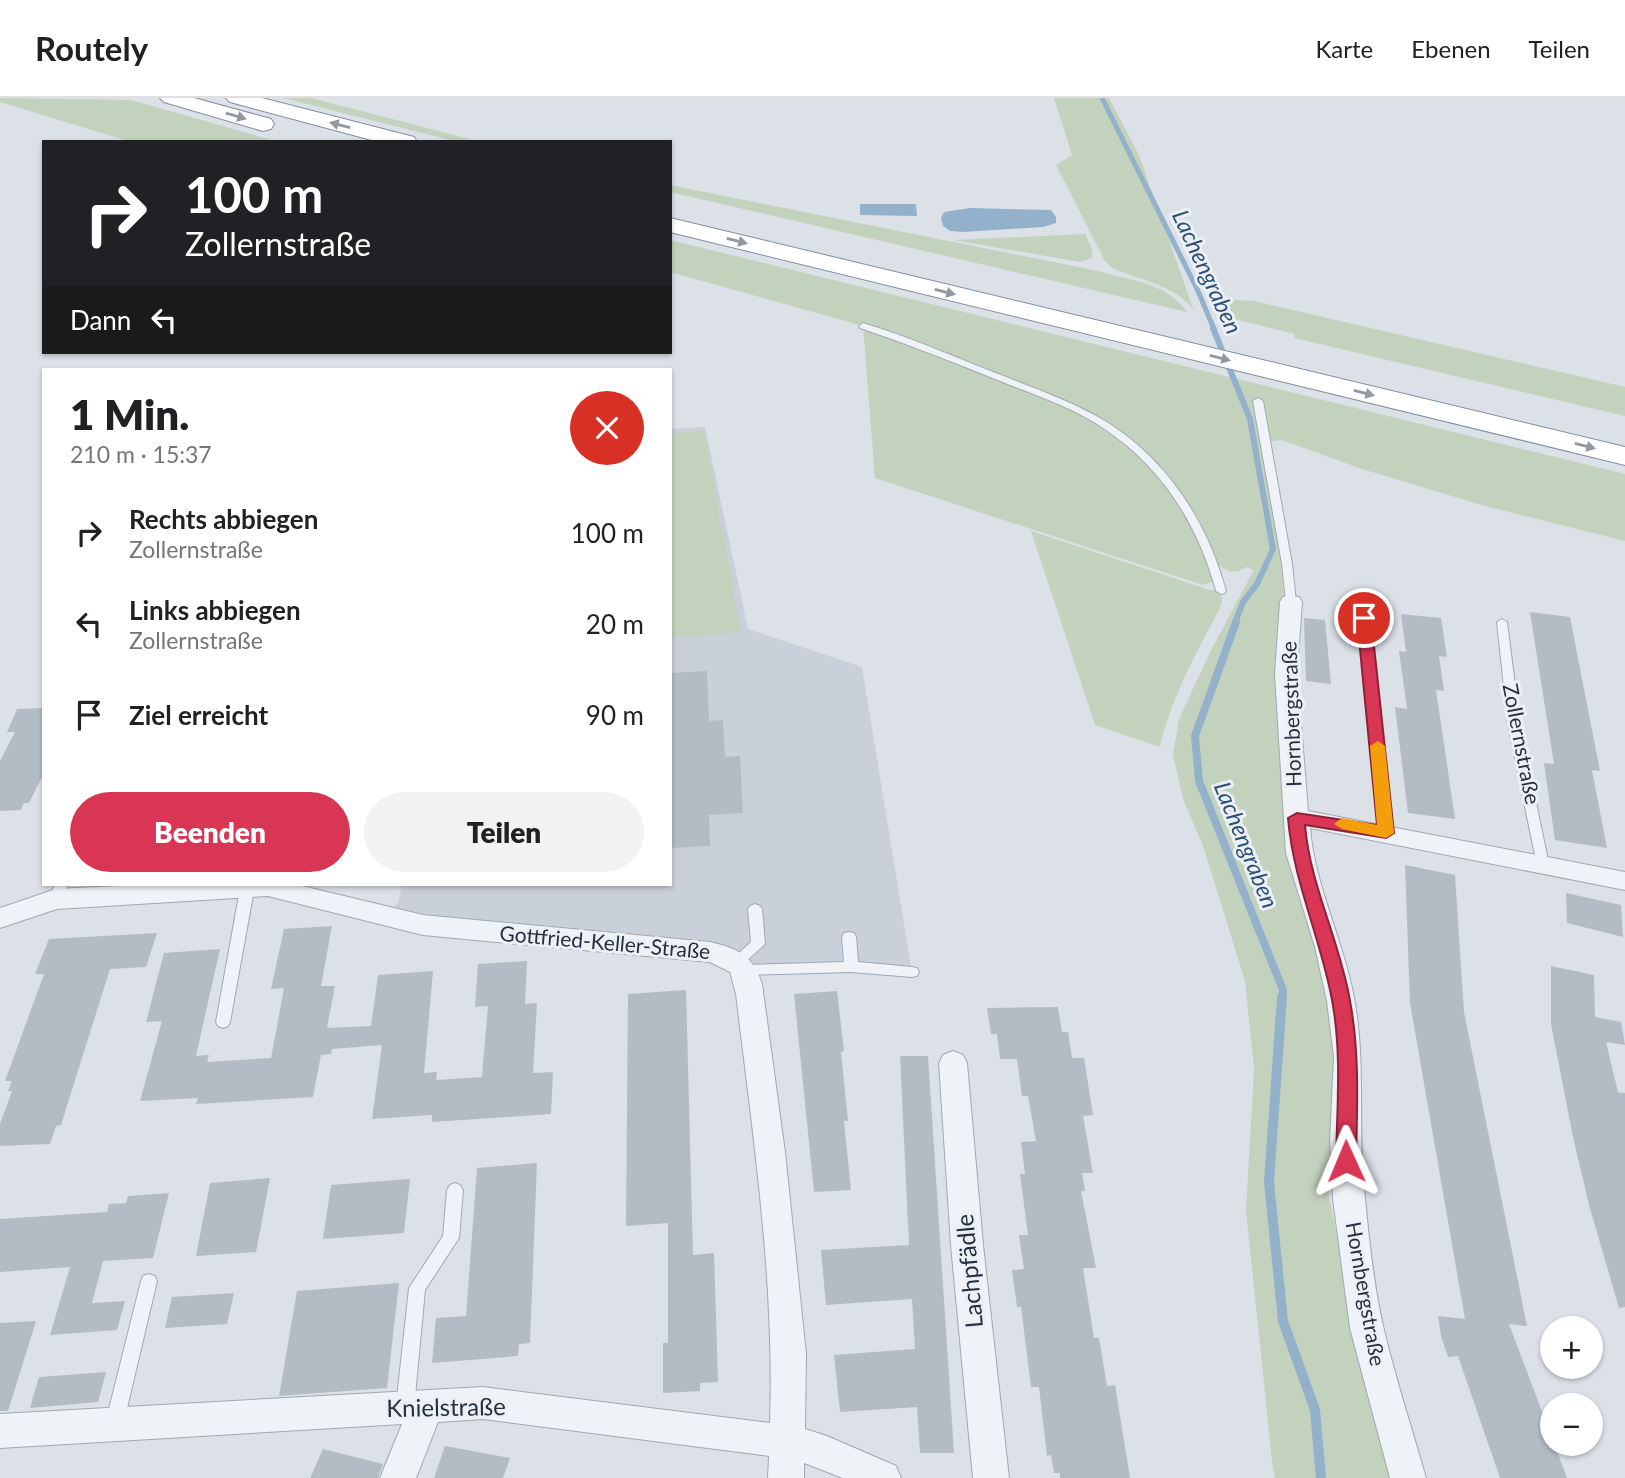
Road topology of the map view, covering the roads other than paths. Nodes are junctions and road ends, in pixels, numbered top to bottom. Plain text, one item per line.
1 (171, 98) edge
2 (237, 98) edge
3 (325, 140) edge
4 (398, 140) edge
5 (672, 207) edge
6 (672, 225) edge
7 (863, 326) dead end
8 (1151, 330) junction
9 (1258, 401) dead end
10 (1625, 432) edge
11 (1625, 456) edge
12 (1222, 591) dead end
13 (1291, 602) joint
14 (1364, 618) dead end
15 (1502, 622) dead end
16 (1297, 818) junction
17 (1386, 833) junction
18 (1544, 865) junction
19 (1625, 881) edge
20 (248, 886) edge
21 (58, 891) edge
22 (755, 909) dead end
23 (0, 918) edge
24 (849, 937) dead end
25 (741, 965) junction
26 (852, 967) junction
27 (912, 972) dead end
28 (223, 1022) dead end
29 (953, 1063) dead end
30 (455, 1190) dead end
31 (149, 1281) dead end
32 (416, 1407) junction
33 (114, 1424) junction
34 (0, 1431) edge
35 (789, 1441) junction
36 (398, 1478) edge
37 (786, 1478) edge
38 (883, 1478) edge
39 (991, 1478) edge
40 (1408, 1478) edge

1 -> 3 highway
4 -> 2 highway
5 - 8 highway
6 -> 8 highway
7 - 12 lane
8 - 10 highway
8 -> 11 highway
9 - 13 lane, Hornbergstraße
13 - 16 street, Hornbergstraße
14 - 17 lane
15 - 18 lane, Zollernstraße
16 - 17 street
16 - 40 street, Hornbergstraße
17 - 18 street
18 - 19 street
20 - 21 street, Gottfried-Keller-Straße
20 - 25 street, Gottfried-Keller-Straße
20 - 28 lane
21 - 23 street, Gottfried-Keller-Straße
22 - 25 lane
24 - 26 lane
25 - 26 lane
25 - 35 street
26 - 27 lane
29 - 39 street, Lachpfädle
30 - 32 lane
31 - 33 lane
32 - 33 street, Knielstraße
32 - 35 street, Knielstraße
32 - 36 street
33 - 34 street, Knielstraße
35 - 37 street
35 - 38 street, Knielstraße

